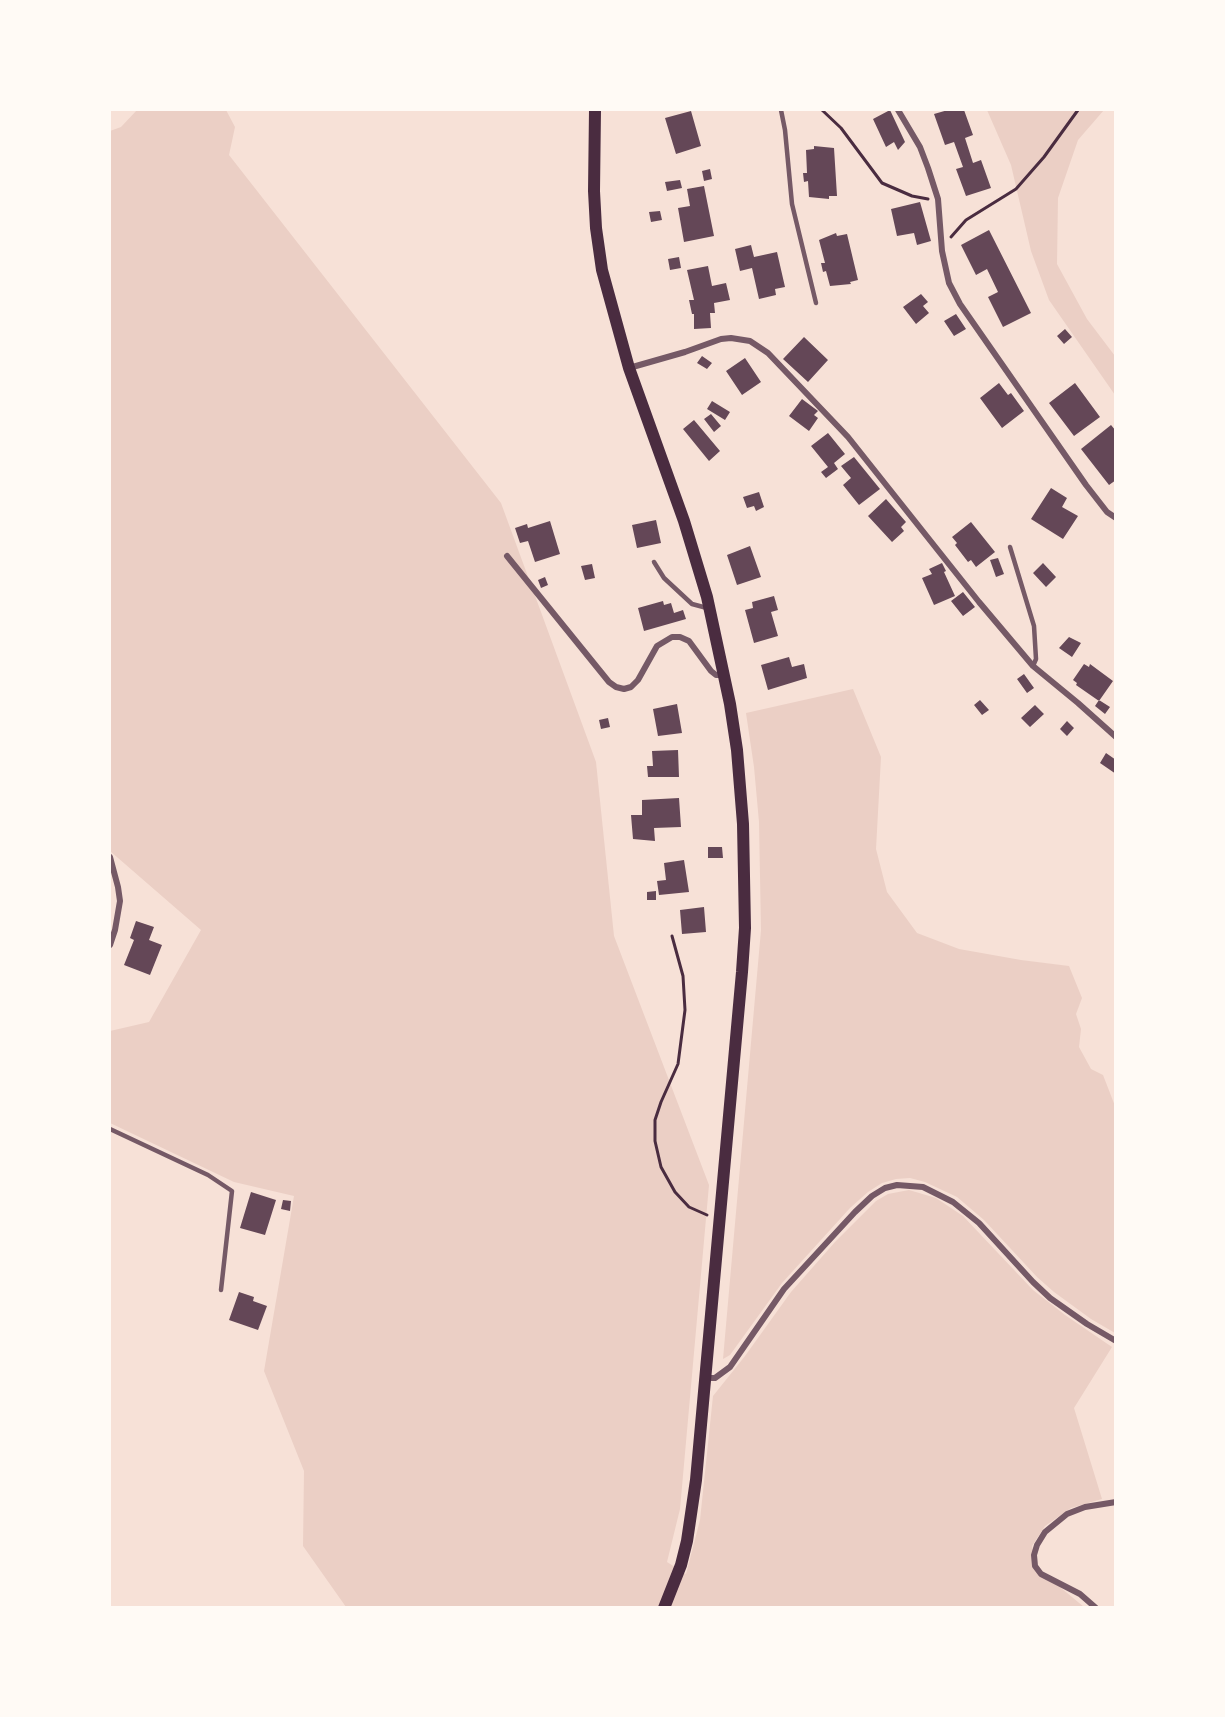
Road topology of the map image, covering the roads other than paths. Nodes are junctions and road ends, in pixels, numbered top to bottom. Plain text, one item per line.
1 (595, 110) edge
2 (781, 110) edge
3 (898, 110) edge
4 (816, 303) dead end
5 (634, 367) junction
6 (1116, 518) edge
7 (1010, 547) dead end
8 (507, 556) dead end
9 (654, 562) dead end
10 (709, 608) junction
11 (1033, 666) junction
12 (725, 675) junction
13 (1116, 737) edge
14 (110, 857) edge
15 (110, 945) edge
16 (110, 1129) edge
17 (221, 1290) dead end
18 (1116, 1341) edge
19 (705, 1378) junction
20 (1116, 1502) edge
21 (664, 1608) edge
22 (1096, 1608) edge

1 - 5 main road
2 - 4 lane
3 - 6 street
5 - 10 main road
5 - 11 street
7 - 11 lane
8 - 12 street
9 - 10 lane
10 - 12 main road
11 - 13 street
12 - 19 main road
14 - 15 street
16 - 17 lane
18 - 19 street
19 - 21 main road
20 - 22 street

